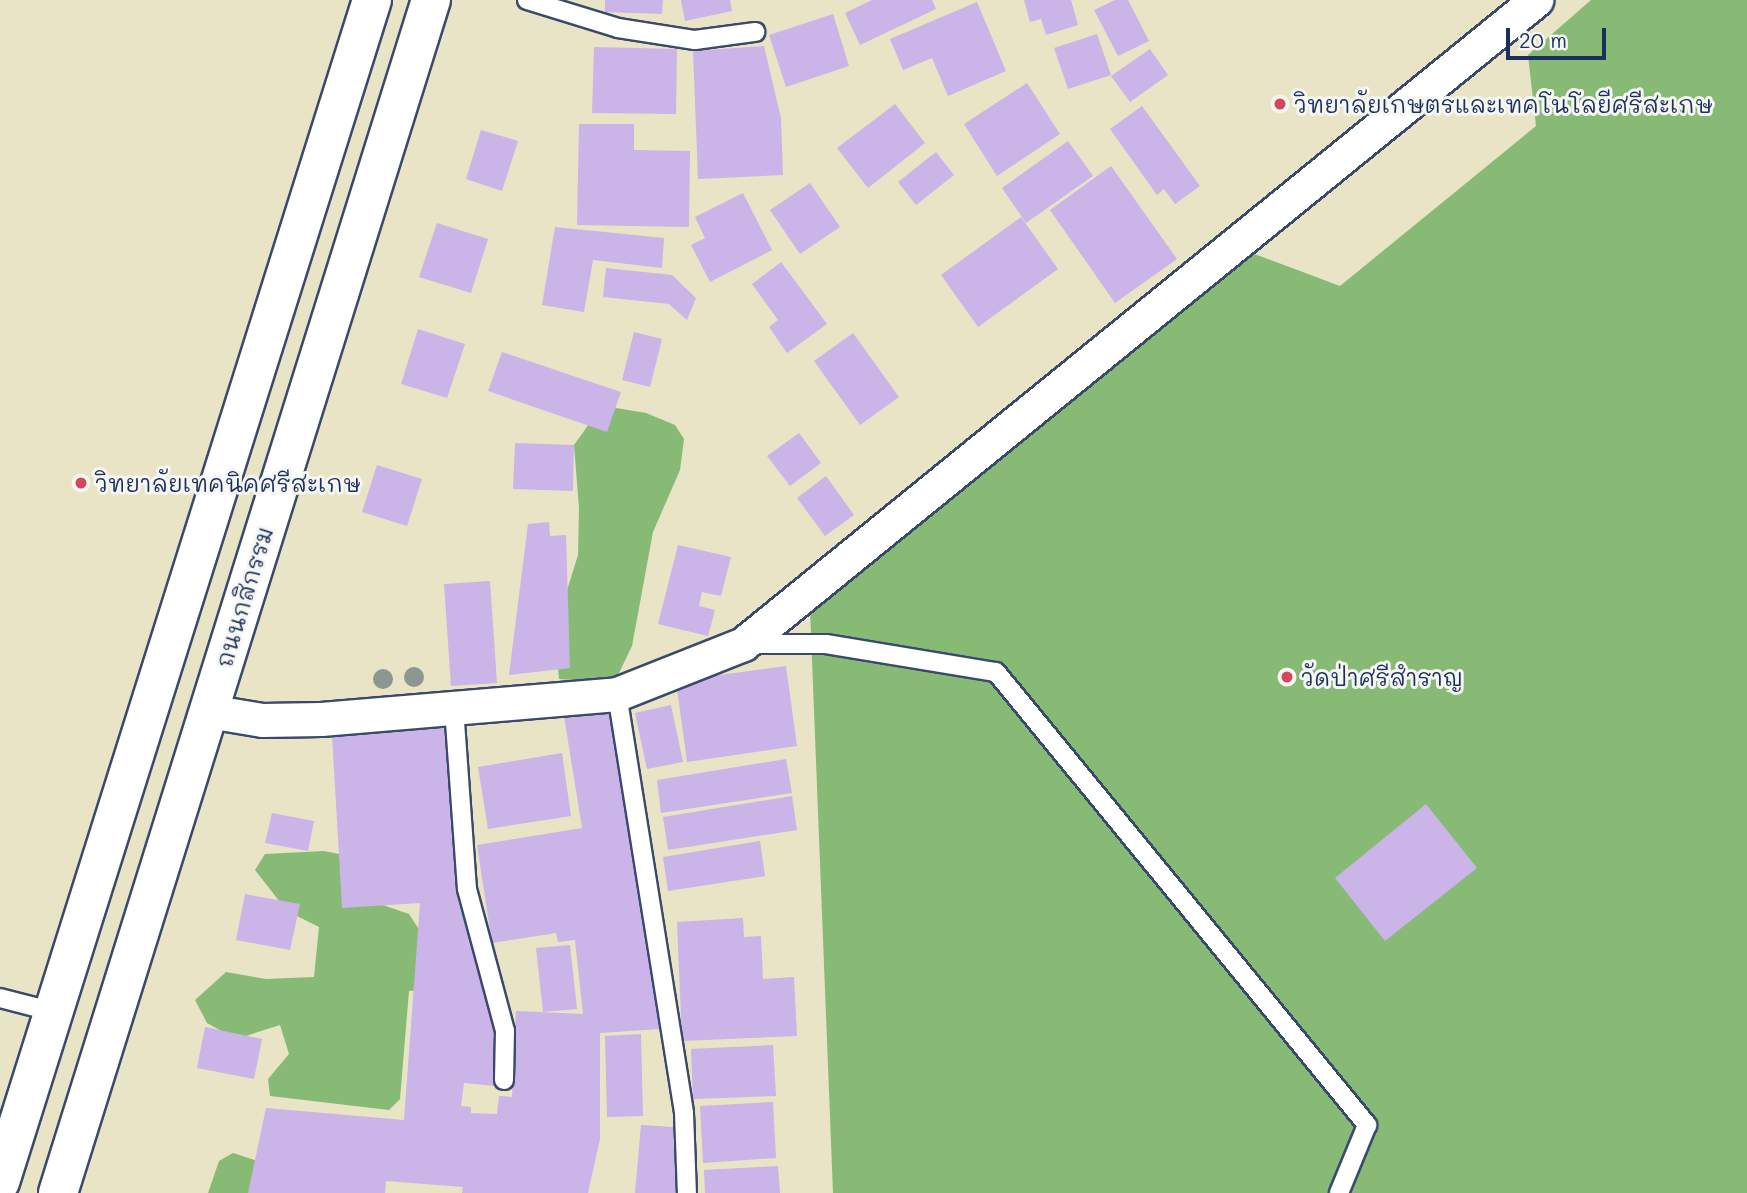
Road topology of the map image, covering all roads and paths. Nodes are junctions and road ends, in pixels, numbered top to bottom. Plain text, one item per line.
1 (372, 0) edge
2 (430, 0) edge
3 (527, 0) edge
4 (1536, 0) edge
5 (755, 32) dead end
6 (268, 332) junction
7 (322, 348) junction
8 (227, 462) junction
9 (282, 477) junction
10 (743, 644) junction
11 (617, 694) junction
12 (454, 708) junction
13 (208, 711) junction
14 (0, 998) edge
15 (54, 1013) junction
16 (504, 1080) dead end
17 (0, 1182) edge
18 (58, 1193) edge
19 (687, 1193) edge
20 (1339, 1193) edge

1 - 6 main road
2 - 7 main road, ถนนกสิกรรม
3 - 5 lane
4 - 10 street
6 - 7 main road
6 - 8 main road
7 - 9 main road, ถนนกสิกรรม
8 - 9 main road
8 - 15 main road
9 - 13 main road, ถนนกสิกรรม
10 - 11 street
10 - 20 lane
11 - 12 street
11 - 19 lane
12 - 13 street
12 - 16 lane
13 - 18 main road, ถนนกสิกรรม
14 - 15 lane
15 - 17 main road

